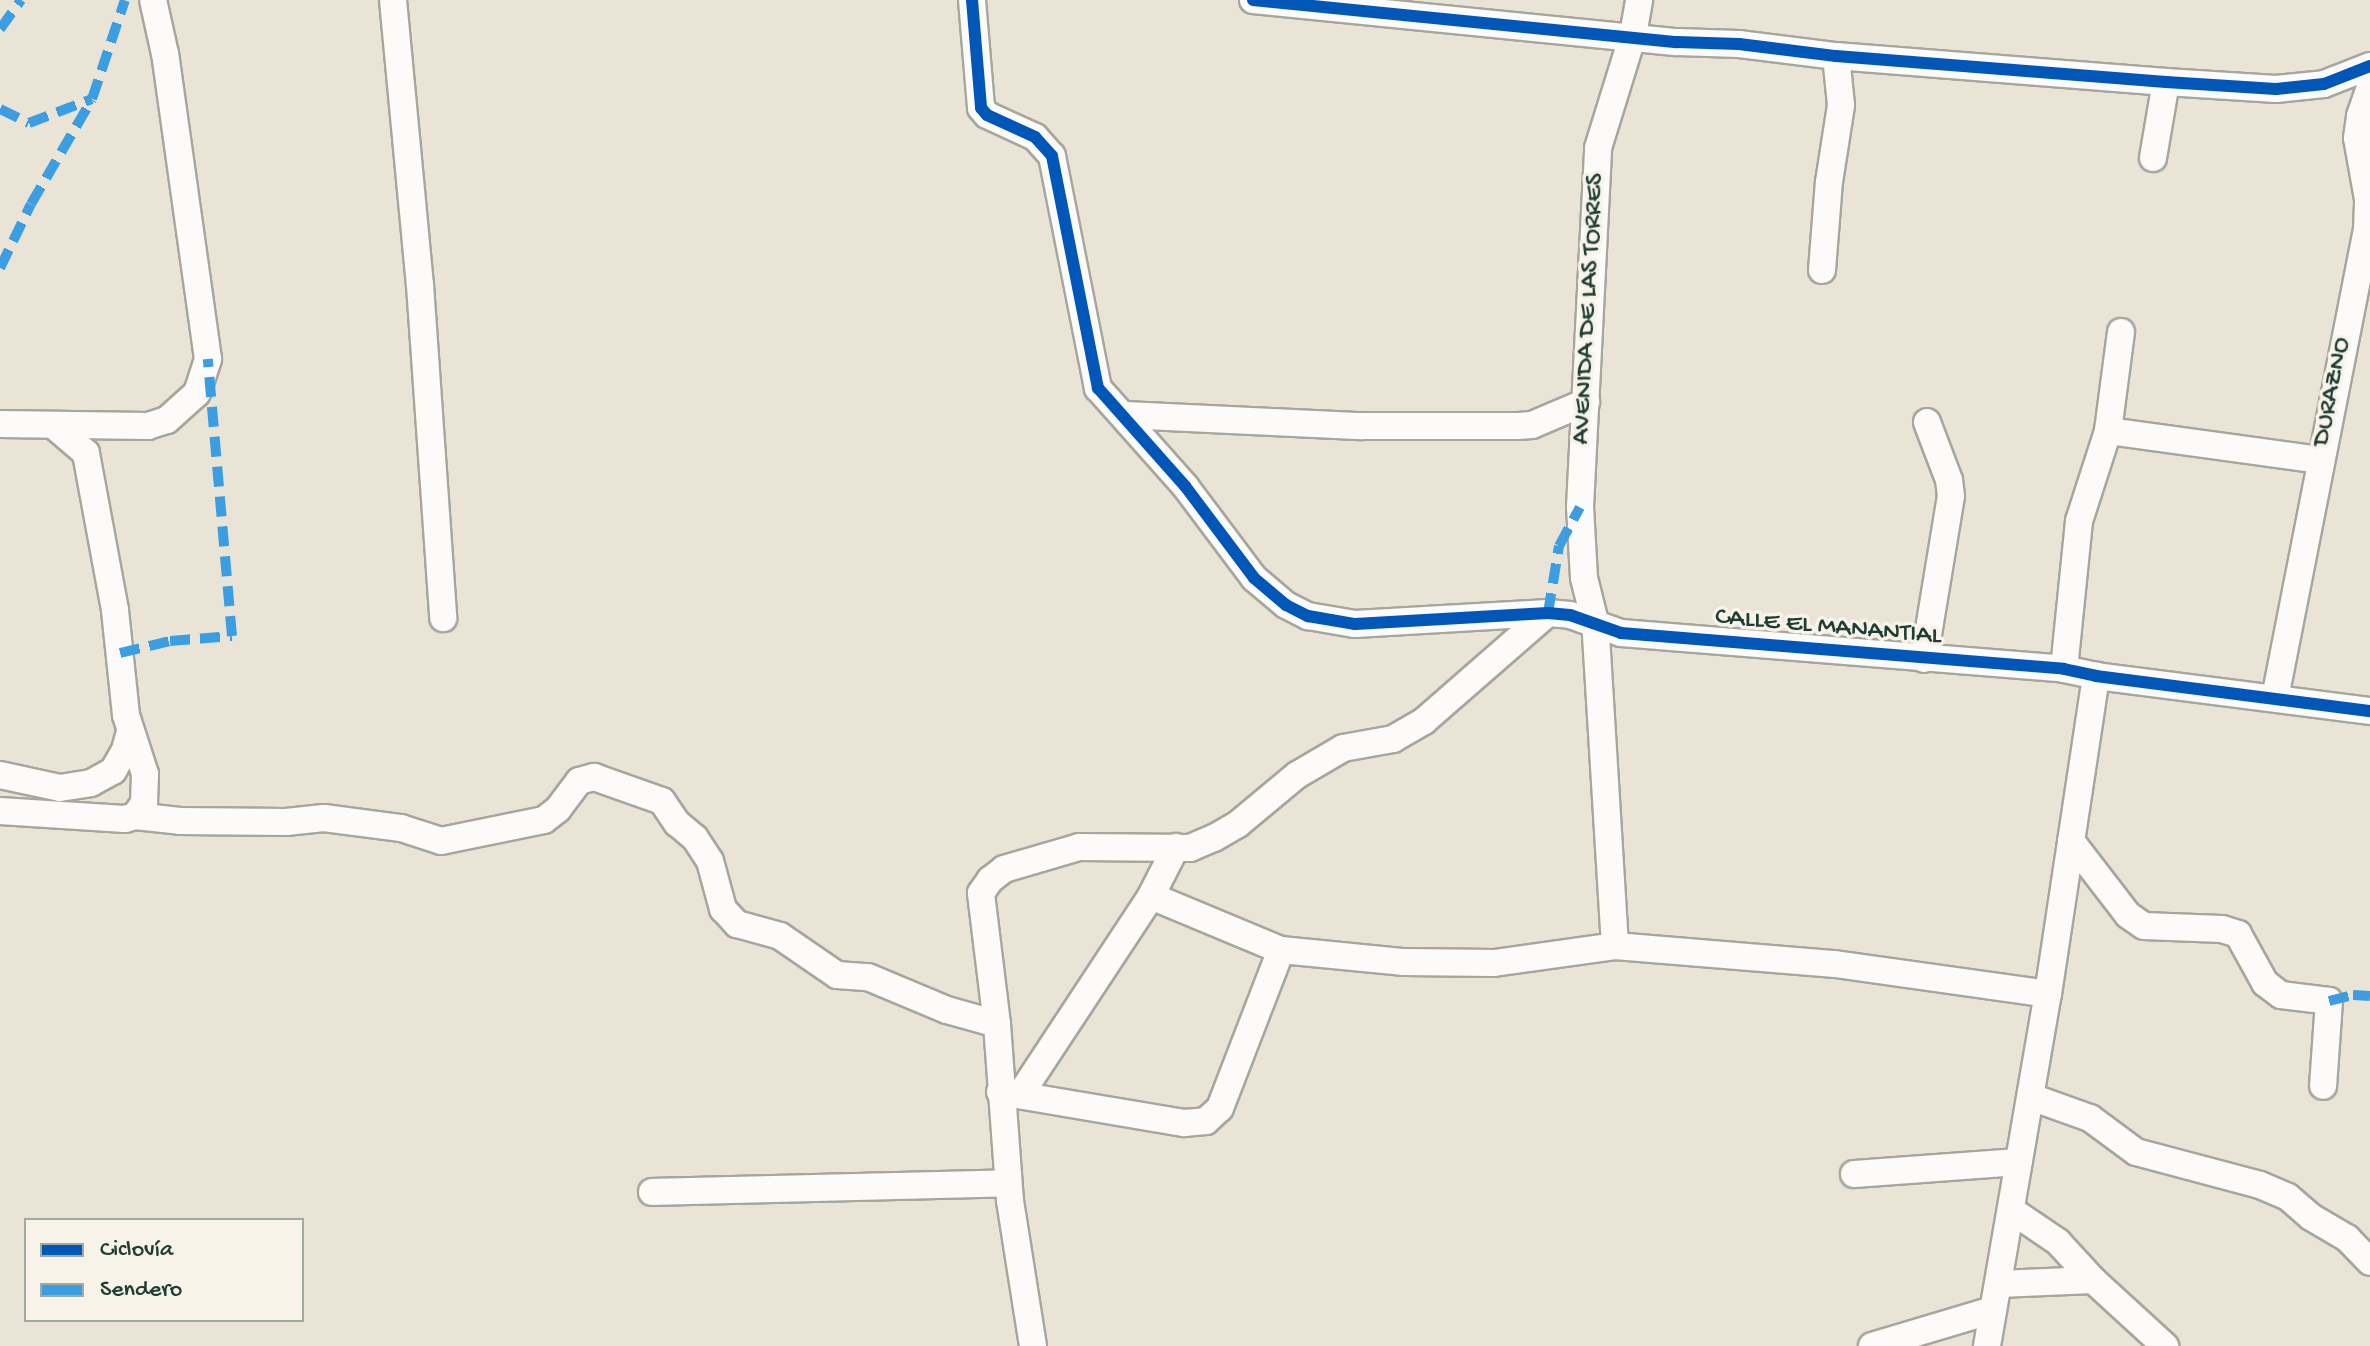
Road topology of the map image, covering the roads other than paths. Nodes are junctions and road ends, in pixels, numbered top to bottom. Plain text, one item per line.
1 (153, 0) edge
2 (393, 0) edge
3 (972, 0) edge
4 (1253, 0) edge
5 (1639, 0) edge
6 (1633, 35) junction
7 (1836, 56) junction
8 (2370, 66) edge
9 (2166, 82) junction
10 (2370, 87) edge
11 (2153, 158) dead end
12 (1822, 270) dead end
13 (2121, 332) dead end
14 (1586, 402) junction
15 (1125, 415) junction
16 (1927, 422) dead end
17 (0, 424) edge
18 (53, 425) junction
19 (122, 428) junction
20 (2108, 431) junction
21 (86, 453) junction
22 (2319, 460) junction
23 (1548, 613) junction
24 (443, 618) dead end
25 (1595, 622) junction
26 (1924, 659) junction
27 (2064, 669) junction
28 (2096, 676) junction
29 (2275, 698) junction
30 (2370, 711) edge
31 (130, 731) junction
32 (0, 775) edge
33 (0, 811) edge
34 (135, 816) junction
35 (2071, 841) junction
36 (1176, 847) junction
37 (1151, 896) junction
38 (1615, 946) junction
39 (1281, 950) junction
40 (2048, 994) junction
41 (997, 1024) junction
42 (2323, 1086) dead end
43 (1010, 1093) junction
44 (2031, 1097) junction
45 (2019, 1162) junction
46 (1854, 1174) dead end
47 (1008, 1183) junction
48 (652, 1192) dead end
49 (2011, 1210) junction
50 (2370, 1262) edge
51 (2093, 1280) junction
52 (1996, 1297) junction
53 (1033, 1346) edge
54 (1872, 1346) edge
55 (1987, 1346) edge
56 (2165, 1346) edge

1 - 19 street
2 - 24 street
3 - 15 street, CALLE EL MANANTIAL
4 - 6 street
5 - 6 street, AVENIDA DE LAS TORRES
6 - 7 street
6 - 14 street, AVENIDA DE LAS TORRES
7 - 9 street
7 - 12 street
8 - 9 street
9 - 11 street
10 - 22 street, DURAZNO
13 - 20 street
14 - 15 street
14 - 25 street, AVENIDA DE LAS TORRES
15 - 23 street, CALLE EL MANANTIAL
16 - 26 street
17 - 18 street
18 - 19 street
18 - 21 street
19 - 21 street
20 - 22 street
20 - 27 street
21 - 31 street
22 - 29 street, DURAZNO
23 - 25 street, CALLE EL MANANTIAL
23 - 36 street
25 - 26 street, CALLE EL MANANTIAL
25 - 38 street, AVENIDA DE LAS TORRES
26 - 27 street, CALLE EL MANANTIAL
27 - 28 street, CALLE EL MANANTIAL
28 - 29 street, CALLE EL MANANTIAL
28 - 35 street
29 - 30 street, CALLE EL MANANTIAL
31 - 32 street
31 - 34 street
33 - 34 street
34 - 41 street
35 - 40 street
35 - 42 street
36 - 37 street
36 - 41 street
37 - 39 street
37 - 43 street
38 - 39 street
38 - 40 street
39 - 43 street
40 - 44 street
41 - 43 street
43 - 47 street
44 - 45 street
44 - 50 street
45 - 46 street
45 - 49 street
47 - 48 street
47 - 53 street
49 - 51 street
49 - 52 street
51 - 52 street
51 - 56 street
52 - 54 street
52 - 55 street

